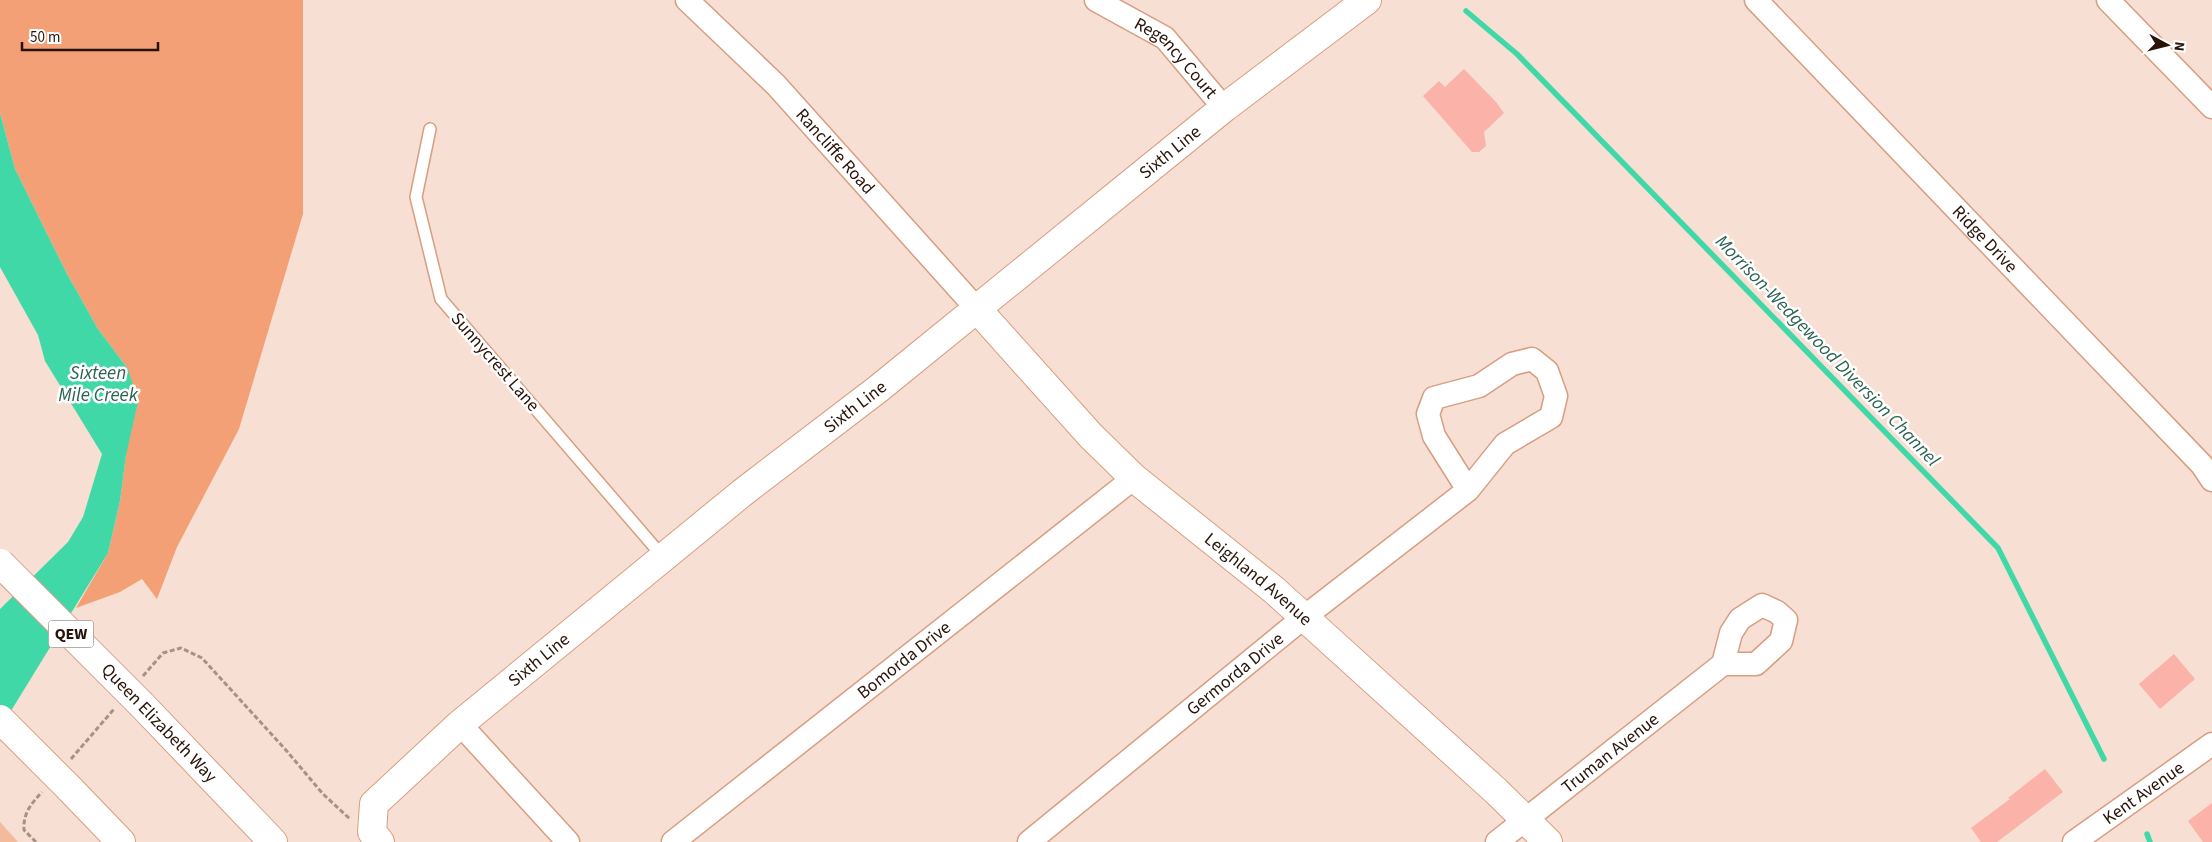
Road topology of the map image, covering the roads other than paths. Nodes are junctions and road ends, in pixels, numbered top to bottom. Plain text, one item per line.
1 (688, 0) edge
2 (1096, 0) edge
3 (1367, 0) edge
4 (1756, 0) edge
5 (2108, 0) edge
6 (2212, 107) edge
7 (1224, 108) junction
8 (430, 129) dead end
9 (977, 309) junction
10 (1134, 478) junction
11 (2212, 480) edge
12 (1468, 490) junction
13 (663, 557) junction
14 (0, 563) edge
15 (1303, 618) junction
16 (1723, 664) dead end
17 (0, 719) edge
18 (460, 724) junction
19 (2212, 744) edge
20 (1525, 820) junction
21 (376, 837) edge
22 (121, 842) edge
23 (274, 842) edge
24 (568, 842) edge
25 (673, 842) edge
26 (1029, 842) edge
27 (1497, 842) edge
28 (1548, 842) edge
29 (2074, 842) edge

1 - 9 street, Rancliffe Road
2 - 7 street, Regency Court
3 - 7 main road, Sixth Line
4 - 11 street, Ridge Drive
5 - 6 street
7 - 9 main road, Sixth Line
8 - 13 lane, Sunnycrest Lane
9 - 10 main road, Leighland Avenue
9 - 13 main road, Sixth Line
10 - 15 main road, Leighland Avenue
10 - 25 street, Bomorda Drive
12 - 12 street, Germorda Drive
12 - 15 street, Germorda Drive
13 - 18 main road, Sixth Line
14 - 23 main road, Queen Elizabeth Way / QEW, bridge
15 - 20 main road, Leighland Avenue
15 - 26 street, Germorda Drive
16 - 20 street, Truman Avenue
17 - 22 main road, bridge
18 - 21 main road, Sixth Line
18 - 24 street
19 - 29 street, Kent Avenue
20 - 27 street, Truman Avenue
20 - 28 main road, Leighland Avenue

